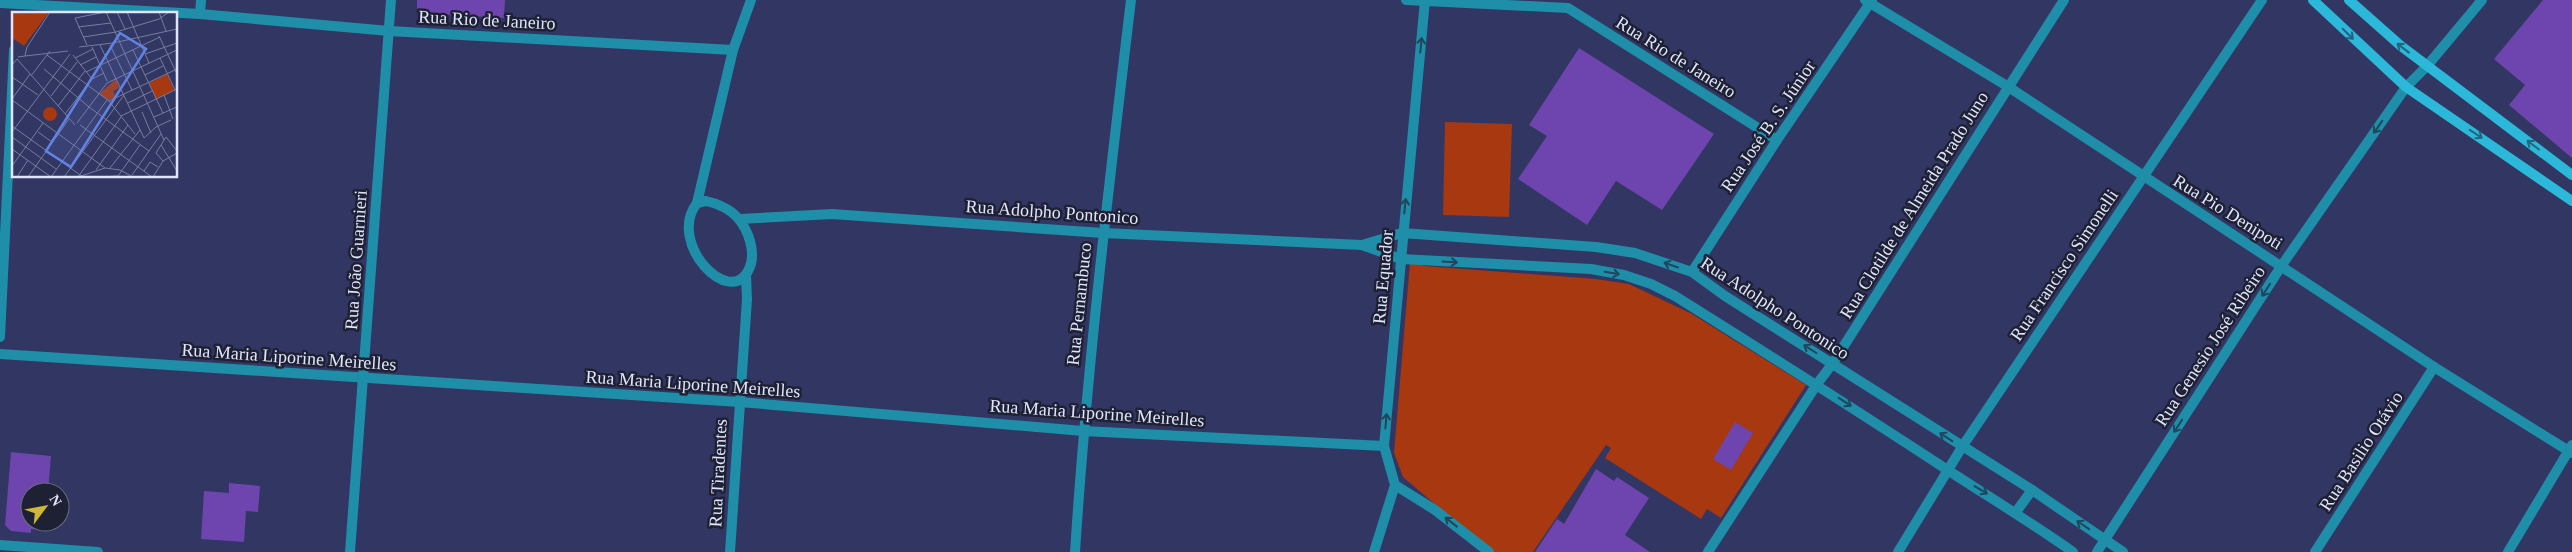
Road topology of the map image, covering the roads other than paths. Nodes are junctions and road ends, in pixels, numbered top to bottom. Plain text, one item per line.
1 (201, 0) edge
2 (391, 0) edge
3 (751, 0) edge
4 (1131, 0) edge
5 (1406, 0) edge
6 (2064, 0) edge
7 (2262, 0) edge
8 (2313, 0) edge
9 (2349, 0) edge
10 (2482, 0) edge
11 (1425, 1) edge
12 (1869, 1) edge
13 (0, 3) edge
14 (1569, 4) edge
15 (16, 6) edge
16 (154, 12) edge
17 (178, 13) edge
18 (200, 14) junction
19 (389, 30) junction
20 (733, 50) junction
21 (2428, 66) junction
22 (2007, 86) junction
23 (2406, 87) junction
24 (12, 91) edge
25 (1777, 140) junction
26 (2572, 175) edge
27 (2142, 177) junction
28 (2572, 201) edge
29 (697, 203) junction
30 (740, 219) junction
31 (1103, 233) junction
32 (1402, 233) junction
33 (1362, 245) junction
34 (1401, 259) junction
35 (2282, 265) junction
36 (1692, 272) junction
37 (746, 276) junction
38 (0, 337) edge
39 (0, 354) edge
40 (1833, 363) junction
41 (2434, 367) junction
42 (364, 379) junction
43 (1817, 384) junction
44 (739, 402) junction
45 (1083, 430) junction
46 (1384, 446) junction
47 (1962, 447) junction
48 (2571, 449) edge
49 (1948, 471) junction
50 (1395, 485) junction
51 (2032, 490) junction
52 (2016, 512) junction
53 (2106, 540) junction
54 (0, 545) edge
55 (98, 552) edge
56 (350, 552) edge
57 (730, 552) edge
58 (1075, 552) edge
59 (1374, 552) edge
60 (1489, 552) edge
61 (1708, 552) edge
62 (1898, 552) edge
63 (2073, 552) edge
64 (2098, 552) edge
65 (2124, 552) edge
66 (2316, 552) edge
67 (2508, 552) edge

1 - 18 street
2 - 19 street, Rua João Guarnieri
3 - 20 street
4 - 31 street, Rua Pernambuco
5 - 11 street, Rua Rio de Janeiro
6 - 22 street, Rua Clotilde de Almeida Prado Juno
7 - 27 street, Rua Francisco Simonelli
8 -> 23 main road
21 -> 9 main road
10 - 21 street, Rua Genesio José Ribeiro
11 - 14 street, Rua Rio de Janeiro
32 -> 11 street, Rua Equador
12 - 22 street, Rua Pio Denipoti
12 - 25 street, Rua José B. S. Júnior
13 - 15 street, Rua Rio de Janeiro
14 - 25 street, Rua Rio de Janeiro
15 - 16 street, Rua Rio de Janeiro
17 - 18 street, Rua Rio de Janeiro
18 - 19 street, Rua Rio de Janeiro
19 - 20 street, Rua Rio de Janeiro
19 - 42 street, Rua João Guarnieri
20 - 29 street
21 - 23 street, Rua Genesio José Ribeiro
26 -> 21 main road
22 - 27 street, Rua Pio Denipoti
22 - 40 street, Rua Clotilde de Almeida Prado Juno
23 -> 28 main road
23 -> 35 street, Rua Genesio José Ribeiro
24 - 38 street
25 - 36 street, Rua José B. S. Júnior
27 - 35 street, Rua Pio Denipoti
27 - 47 street, Rua Francisco Simonelli
29 - 30 street
29 - 37 street
30 - 31 street, Rua Adolpho Pontonico
30 - 37 street
31 - 33 street, Rua Adolpho Pontonico
31 - 45 street, Rua Pernambuco
32 - 33 street, Rua Adolpho Pontonico
32 - 34 street, Rua Equador
36 -> 32 street, Rua Adolpho Pontonico
33 - 34 street, Rua Adolpho Pontonico
34 -> 43 street, Rua Adolpho Pontonico
46 -> 34 street, Rua Equador
35 - 41 street, Rua Pio Denipoti
35 -> 53 street, Rua Genesio José Ribeiro
40 -> 36 street, Rua Adolpho Pontonico
37 - 44 street, Rua Tiradentes
39 - 42 street, Rua Maria Liporine Meirelles
40 - 43 street, Rua Clotilde de Almeida Prado Juno
47 -> 40 street, Rua Adolpho Pontonico
41 - 48 street, Rua Pio Denipoti
41 - 66 street, Rua Basilio Otávio
42 - 44 street, Rua Maria Liporine Meirelles
42 - 56 street, Rua João Guarnieri
43 -> 49 street, Rua Adolpho Pontonico
43 - 61 street, Rua Clotilde de Almeida Prado Juno
44 - 45 street, Rua Maria Liporine Meirelles
44 - 57 street, Rua Tiradentes
45 - 46 street, Rua Maria Liporine Meirelles
45 - 58 street, Rua Pernambuco
46 - 50 street, Rua Equador
47 - 49 street, Rua Francisco Simonelli
47 - 51 street, Rua Adolpho Pontonico
48 - 67 street
49 -> 52 street, Rua Adolpho Pontonico
49 - 62 street, Rua Francisco Simonelli
50 - 59 street
60 -> 50 street
51 - 52 street
53 -> 51 street, Rua Adolpho Pontonico
52 - 63 street, Rua Adolpho Pontonico
53 - 64 street, Rua Genesio José Ribeiro
53 - 65 street, Rua Adolpho Pontonico
54 - 55 street

